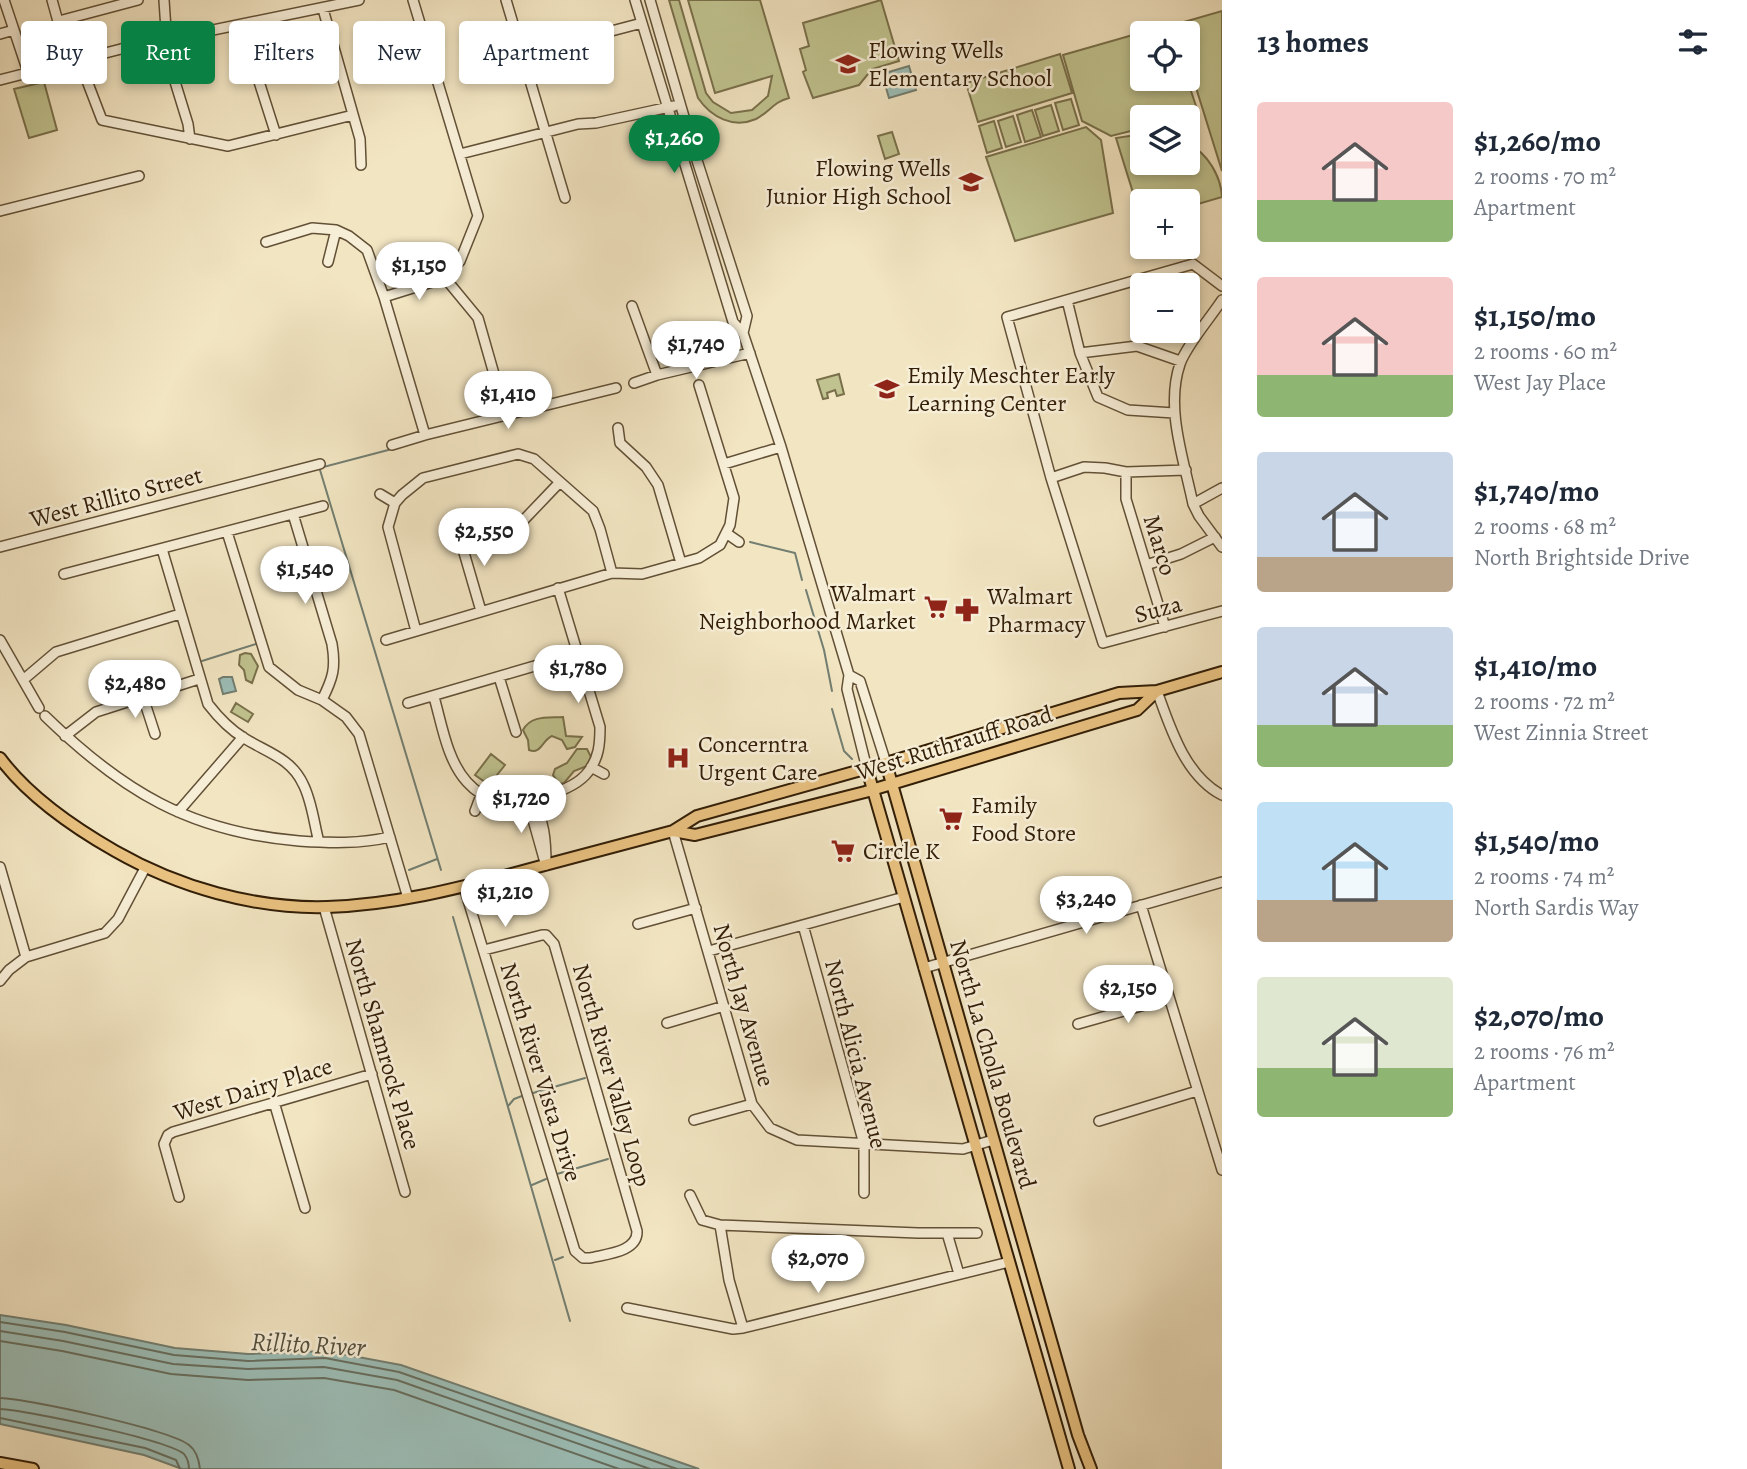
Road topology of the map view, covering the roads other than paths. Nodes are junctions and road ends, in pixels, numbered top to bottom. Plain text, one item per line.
1 (4, 0) edge
2 (52, 0) edge
3 (138, 0) edge
4 (164, 0) edge
5 (359, 0) edge
6 (413, 0) edge
7 (506, 0) edge
8 (635, 0) edge
9 (650, 0) edge
10 (323, 9) junction
11 (59, 21) joint
12 (166, 21) edge
13 (262, 21) edge
14 (642, 23) junction
15 (14, 30) junction
16 (614, 30) edge
17 (0, 34) edge
18 (21, 51) edge
19 (21, 74) edge
20 (0, 80) edge
21 (88, 84) edge
22 (176, 84) edge
23 (260, 84) edge
24 (681, 104) junction
25 (668, 108) junction
26 (353, 114) junction
27 (546, 131) junction
28 (276, 135) junction
29 (190, 139) junction
30 (460, 154) junction
31 (361, 165) dead end
32 (139, 176) dead end
33 (565, 198) dead end
34 (0, 211) edge
35 (336, 230) junction
36 (266, 242) dead end
37 (328, 262) dead end
38 (446, 278) junction
39 (1222, 286) edge
40 (384, 297) junction
41 (1068, 300) junction
42 (1222, 300) edge
43 (632, 306) dead end
44 (743, 333) junction
45 (750, 353) junction
46 (1080, 353) junction
47 (1180, 361) junction
48 (657, 375) junction
49 (634, 383) dead end
50 (699, 385) dead end
51 (616, 388) dead end
52 (1174, 413) junction
53 (506, 416) junction
54 (618, 428) dead end
55 (425, 435) junction
56 (392, 445) dead end
57 (781, 447) junction
58 (320, 464) dead end
59 (724, 464) junction
60 (1186, 470) junction
61 (1126, 472) junction
62 (1051, 478) junction
63 (560, 482) junction
64 (1222, 488) edge
65 (380, 494) dead end
66 (395, 503) junction
67 (1194, 504) junction
68 (323, 506) dead end
69 (293, 514) junction
70 (518, 526) dead end
71 (227, 532) junction
72 (458, 532) dead end
73 (726, 533) junction
74 (1215, 537) junction
75 (738, 542) dead end
76 (0, 547) edge
77 (1222, 547) edge
78 (162, 549) junction
79 (681, 563) junction
80 (1146, 565) junction
81 (612, 573) junction
82 (64, 574) dead end
83 (558, 588) junction
84 (481, 611) junction
85 (1222, 611) edge
86 (180, 614) junction
87 (1165, 628) junction
88 (416, 631) junction
89 (0, 640) edge
90 (386, 640) dead end
91 (579, 653) junction
92 (1222, 672) edge
93 (849, 675) junction
94 (499, 677) junction
95 (200, 679) junction
96 (23, 680) junction
97 (1157, 691) junction
98 (143, 697) junction
99 (434, 697) junction
100 (323, 700) junction
101 (408, 703) dead end
102 (516, 732) dead end
103 (155, 734) dead end
104 (65, 736) junction
105 (243, 737) junction
106 (1, 762) edge
107 (886, 764) junction
108 (592, 767) junction
109 (867, 769) junction
110 (604, 774) dead end
111 (892, 784) junction
112 (873, 790) junction
113 (481, 795) junction
114 (1222, 795) edge
115 (530, 800) junction
116 (475, 811) dead end
117 (178, 812) junction
118 (673, 831) junction
119 (390, 837) junction
120 (319, 842) junction
121 (546, 865) junction
122 (0, 867) edge
123 (145, 868) junction
124 (1222, 882) edge
125 (464, 887) junction
126 (904, 897) junction
127 (408, 898) junction
128 (1141, 905) junction
129 (324, 907) junction
130 (696, 908) junction
131 (638, 924) dead end
132 (803, 925) junction
133 (484, 950) junction
134 (709, 951) junction
135 (26, 957) junction
136 (942, 963) junction
137 (924, 968) junction
138 (0, 981) edge
139 (1169, 998) junction
140 (724, 1006) junction
141 (667, 1023) dead end
142 (1078, 1024) dead end
143 (372, 1074) junction
144 (1197, 1091) junction
145 (274, 1102) junction
146 (752, 1104) junction
147 (694, 1120) dead end
148 (1099, 1121) dead end
149 (993, 1140) junction
150 (864, 1144) junction
151 (976, 1145) junction
152 (1222, 1170) edge
153 (405, 1192) dead end
154 (864, 1193) dead end
155 (690, 1195) dead end
156 (180, 1197) dead end
157 (305, 1208) dead end
158 (720, 1225) junction
159 (947, 1233) junction
160 (977, 1233) dead end
161 (582, 1259) joint
162 (1009, 1262) junction
163 (959, 1274) junction
164 (626, 1308) dead end
165 (743, 1328) junction
166 (0, 1463) edge
167 (33, 1469) edge
168 (1069, 1469) edge
169 (1091, 1469) edge

1 - 15 street
2 - 11 street
3 - 11 street
4 - 12 street
5 - 10 street
6 - 30 street
7 - 27 street
8 - 14 street, North La Cholla Boulevard
9 - 24 street, North La Cholla Boulevard
10 - 13 street
10 - 26 street
14 - 16 street
14 - 25 street, North La Cholla Boulevard
15 - 17 street
15 - 18 street
19 - 20 street
21 - 29 street
22 - 29 street
23 - 28 street
24 - 25 street
24 - 44 street, North La Cholla Boulevard
25 - 27 street
25 - 44 street, North La Cholla Boulevard
26 - 28 street
26 - 31 street
27 - 30 street
27 - 33 street
28 - 29 street
30 - 38 street
32 - 34 street
35 - 36 street
35 - 37 street
35 - 40 street
38 - 40 street
38 - 53 street
39 - 41 street
40 - 55 street
41 - 46 street
41 - 62 street
42 - 47 street
43 - 48 street
44 - 45 street, North La Cholla Boulevard
45 - 48 street
45 - 57 street, North La Cholla Boulevard
46 - 47 street
46 - 52 street
47 - 52 street
48 - 49 street
50 - 59 street
51 - 53 street
52 - 60 street
53 - 55 street
54 - 79 street
55 - 56 street
57 - 59 street
57 - 93 street, North La Cholla Boulevard
58 - 76 street, West Rillito Street
59 - 73 street
60 - 61 street
60 - 67 street
61 - 62 street
61 - 80 street, Marco
62 - 87 street, Suza
63 - 66 street
63 - 70 street
63 - 81 street
64 - 67 street
65 - 66 street
66 - 88 street
67 - 74 street
68 - 69 street
69 - 71 street
69 - 100 street
71 - 78 street
71 - 100 street
72 - 84 street
73 - 75 street
73 - 79 street
74 - 77 street
74 - 80 street
78 - 82 street
78 - 86 street
79 - 81 street
80 - 87 street, Marco
81 - 83 street
83 - 84 street
83 - 91 street
84 - 88 street
85 - 87 street, Suza
86 - 95 street
86 - 96 street
88 - 90 street
89 - 96 street
91 - 94 street
91 - 108 street
92 - 97 main road, West Ruthrauff Road
93 - 107 street, North La Cholla Boulevard
93 - 109 street, North La Cholla Boulevard
94 - 99 street
94 - 102 street
95 - 98 street
95 - 105 street
96 - 104 street
97 - 107 main road, West Ruthrauff Road
97 - 111 main road, West Ruthrauff Road
97 - 114 street
98 - 103 street
98 - 104 street
99 - 101 street
99 - 113 street
100 - 119 street
104 - 117 street
105 - 117 street
105 - 120 street
106 - 123 main road, West Ruthrauff Road
107 - 109 main road, West Ruthrauff Road
107 - 111 main road, North La Cholla Boulevard
108 - 110 street
108 - 115 street
109 - 112 main road, North La Cholla Boulevard
109 - 118 main road, West Ruthrauff Road
111 - 112 main road, West Ruthrauff Road
111 - 136 main road, North La Cholla Boulevard
112 - 118 main road, West Ruthrauff Road
112 - 126 main road, North La Cholla Boulevard
113 - 115 street
113 - 116 street
115 - 121 street
117 - 120 street
118 - 121 main road, West Ruthrauff Road
118 - 130 street, North Jay Avenue
119 - 120 street
119 - 127 street
121 - 125 main road, West Ruthrauff Road
122 - 135 street
123 - 129 main road, West Ruthrauff Road
123 - 135 street
124 - 128 street
125 - 127 main road, West Ruthrauff Road
125 - 133 street, North River Vista Drive
126 - 132 street
126 - 137 main road, North La Cholla Boulevard
127 - 129 main road, West Ruthrauff Road
128 - 136 street
128 - 139 street
129 - 143 street, North Shamrock Place
130 - 131 street
130 - 134 street, North Jay Avenue
132 - 134 street
132 - 150 street, North Alicia Avenue
133 - 161 street, North River Vista Drive
133 - 161 street, North River Valley Loop
134 - 140 street, North Jay Avenue
135 - 138 street
136 - 137 street
136 - 149 main road, North La Cholla Boulevard
137 - 151 main road, North La Cholla Boulevard
139 - 142 street
139 - 144 street
140 - 141 street
140 - 146 street, North Jay Avenue
143 - 145 street, West Dairy Place
143 - 153 street, North Shamrock Place
144 - 148 street
144 - 152 street
145 - 156 street, West Dairy Place
145 - 157 street
146 - 147 street
146 - 150 street, North Jay Avenue
149 - 151 street, North Jay Avenue
149 - 169 main road, North La Cholla Boulevard
150 - 151 street, North Jay Avenue
150 - 154 street, North Alicia Avenue
151 - 162 main road, North La Cholla Boulevard
155 - 158 street
158 - 159 street
158 - 165 street
159 - 160 street
159 - 163 street
162 - 163 street
162 - 168 main road, North La Cholla Boulevard
163 - 165 street
164 - 165 street
166 - 167 main road

